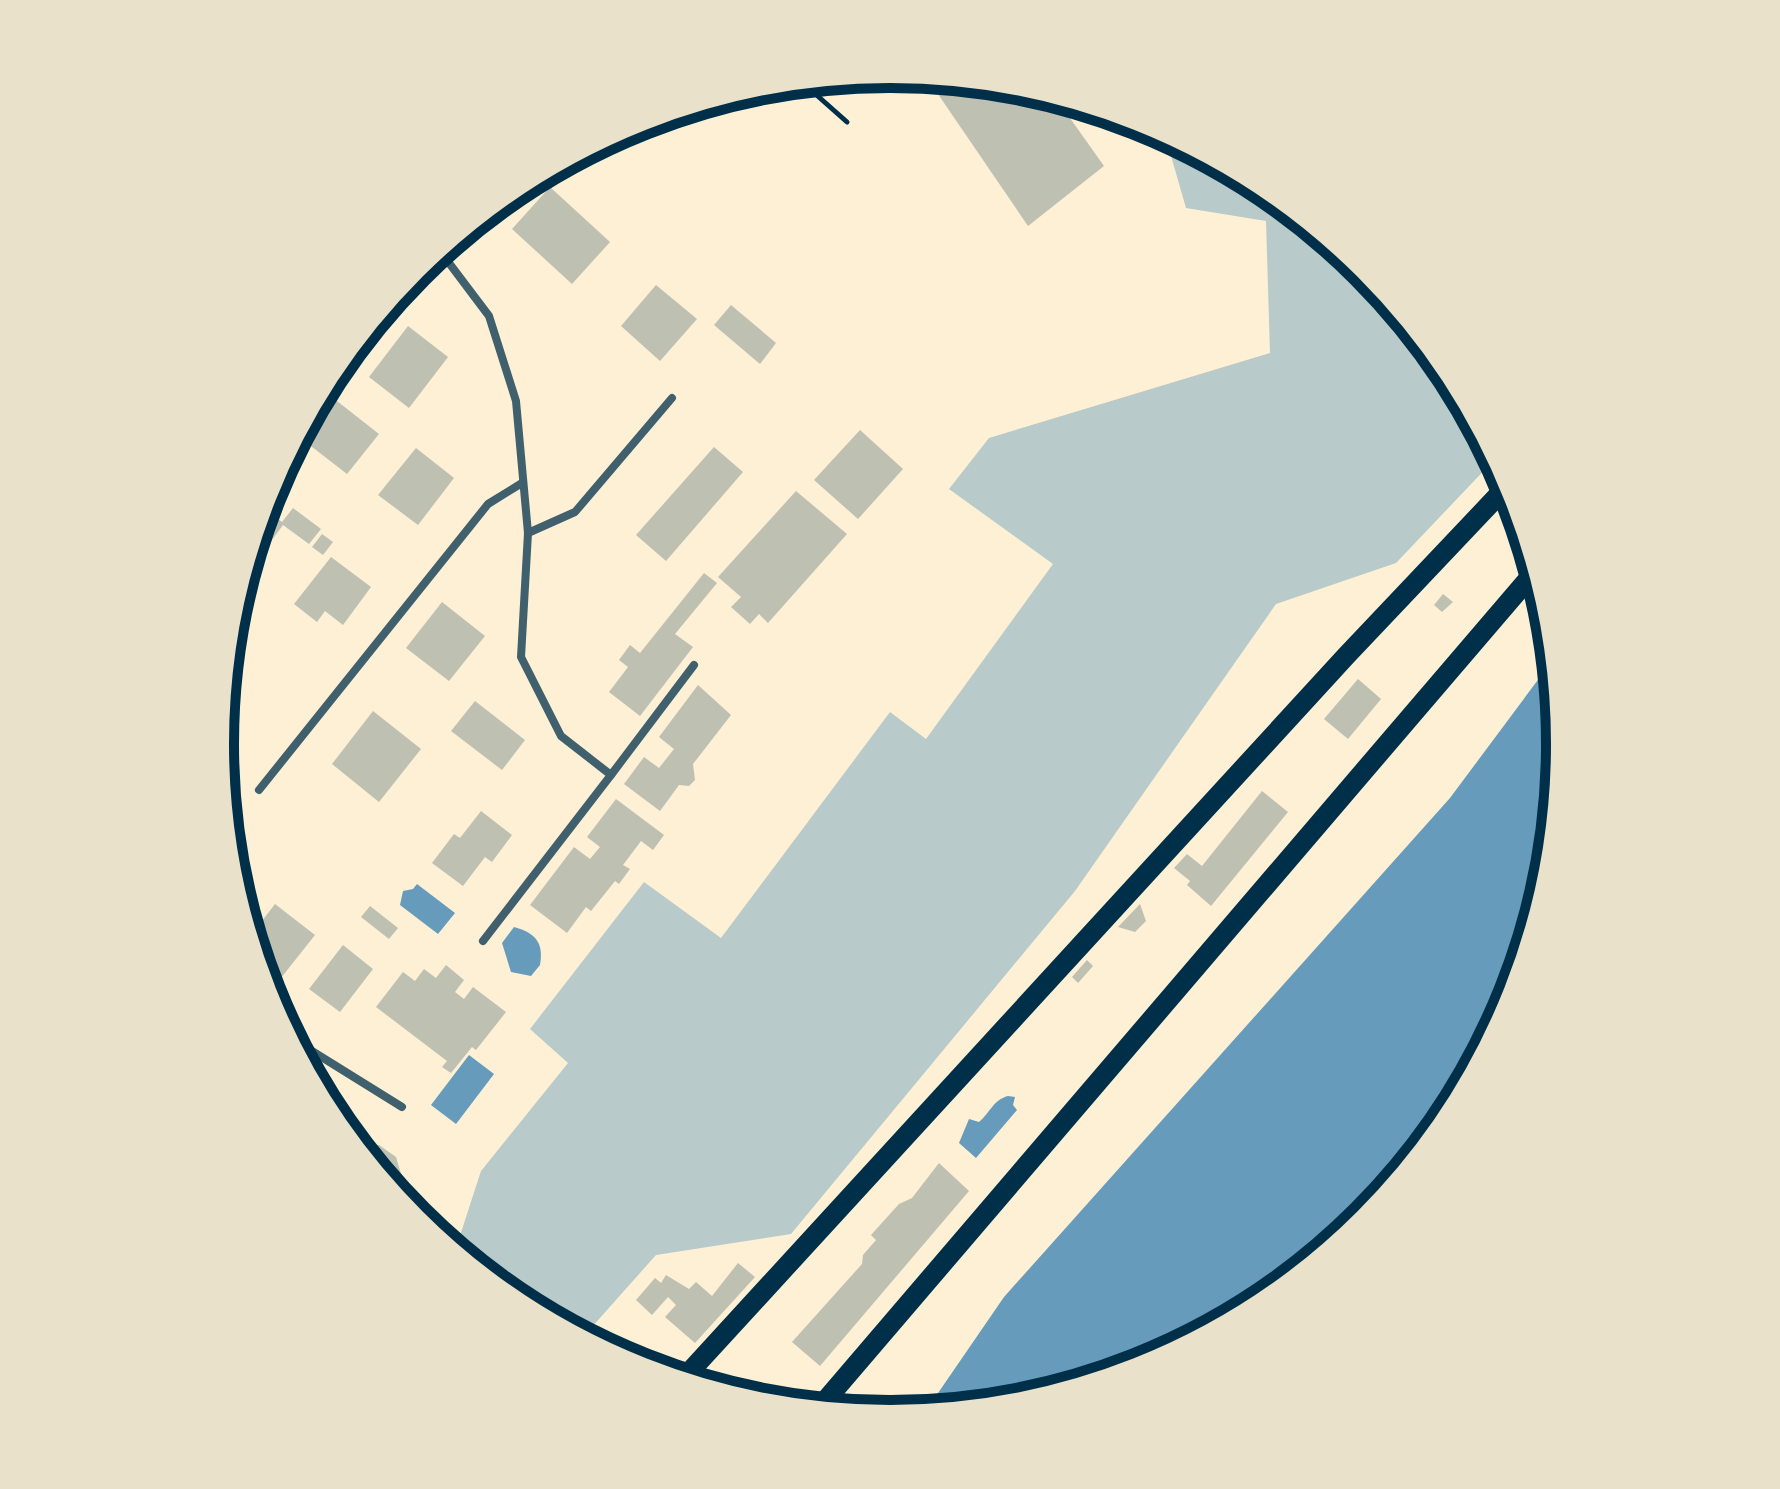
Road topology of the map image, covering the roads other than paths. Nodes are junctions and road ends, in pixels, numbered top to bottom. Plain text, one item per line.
1 (447, 260) edge
2 (672, 398) dead end
3 (522, 483) junction
4 (1498, 496) edge
5 (528, 533) junction
6 (1526, 582) edge
7 (694, 665) dead end
8 (611, 775) junction
9 (259, 790) dead end
10 (483, 941) dead end
11 (308, 1049) edge
12 (402, 1107) dead end
13 (691, 1370) edge
14 (828, 1398) edge

1 - 3 street
2 - 5 street
3 - 5 street
3 - 9 street
4 - 13 main road
5 - 8 street
6 - 14 main road
7 - 8 street
8 - 10 street
11 - 12 street

